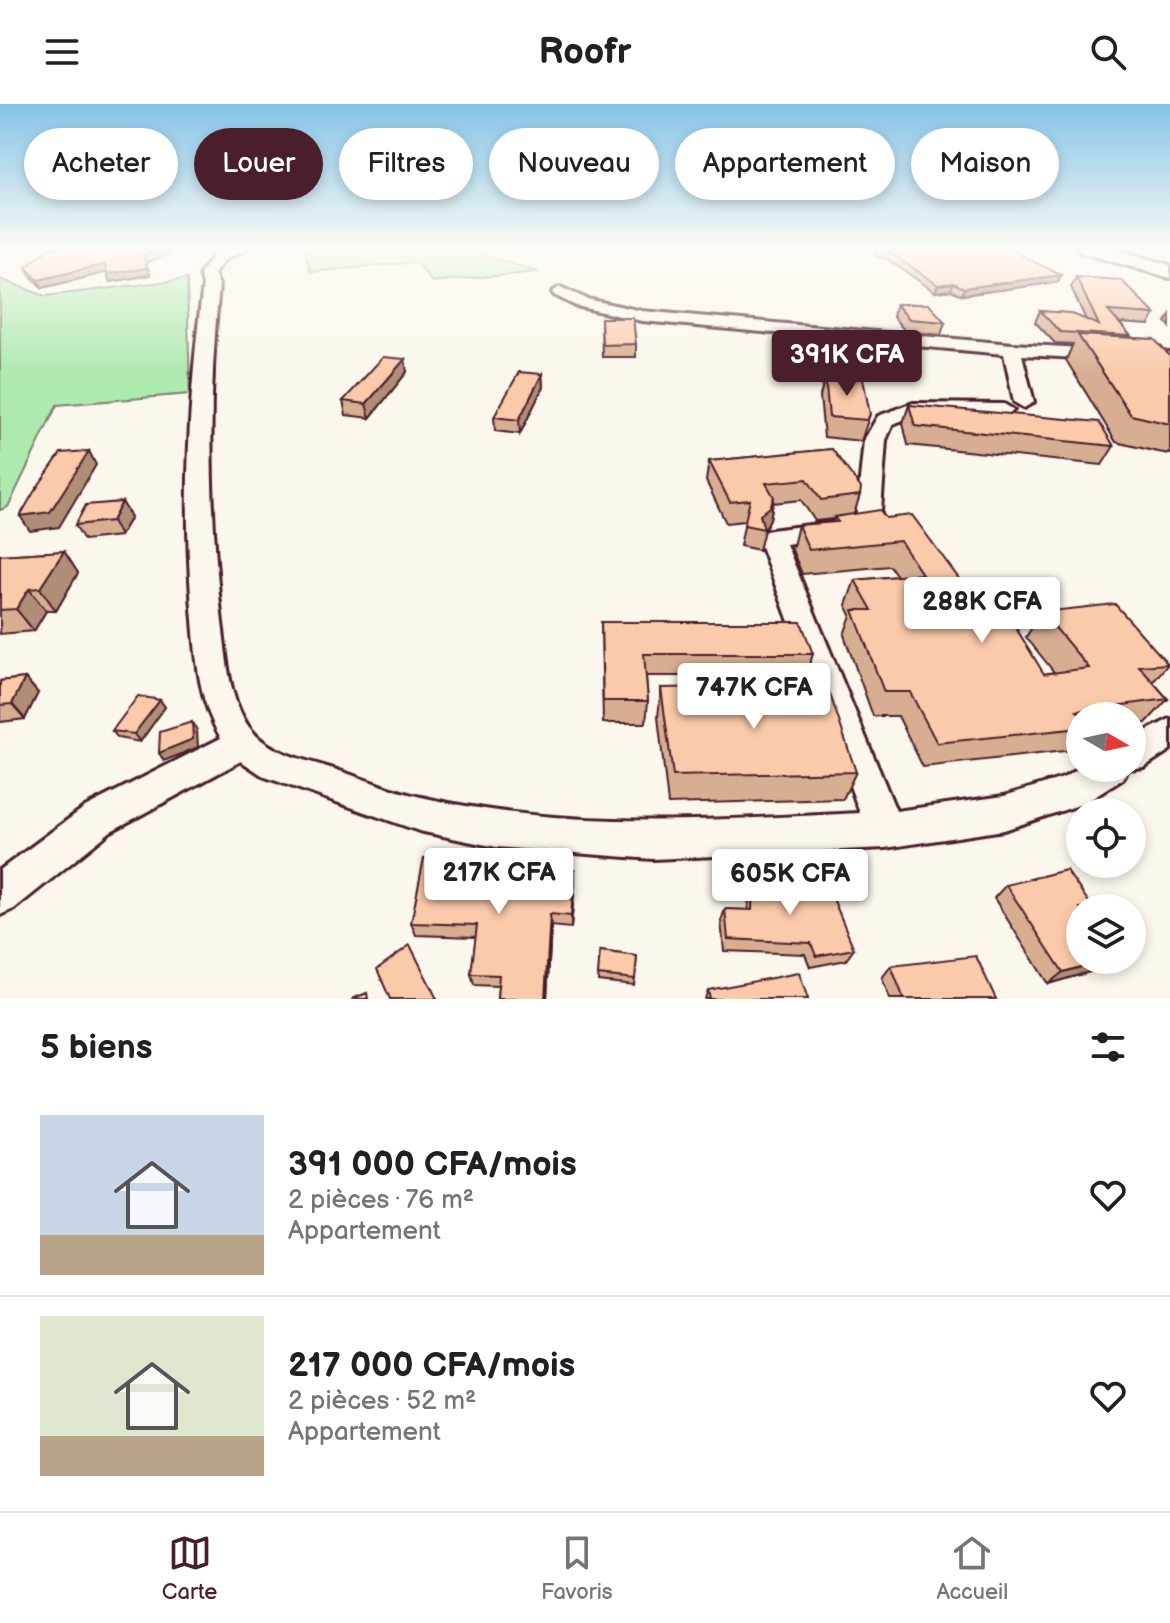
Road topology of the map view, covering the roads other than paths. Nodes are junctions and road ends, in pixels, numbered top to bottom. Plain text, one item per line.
1 (210, 290) edge
2 (560, 292) dead end
3 (1012, 349) junction
4 (1170, 358) edge
5 (1170, 733) edge
6 (242, 744) junction
7 (1146, 748) edge
8 (1087, 782) edge
9 (885, 830) junction
10 (0, 895) edge

1 - 6 street
2 - 3 street
3 - 4 street
3 - 9 street
5 - 7 street
6 - 9 street
6 - 10 street
8 - 9 street

